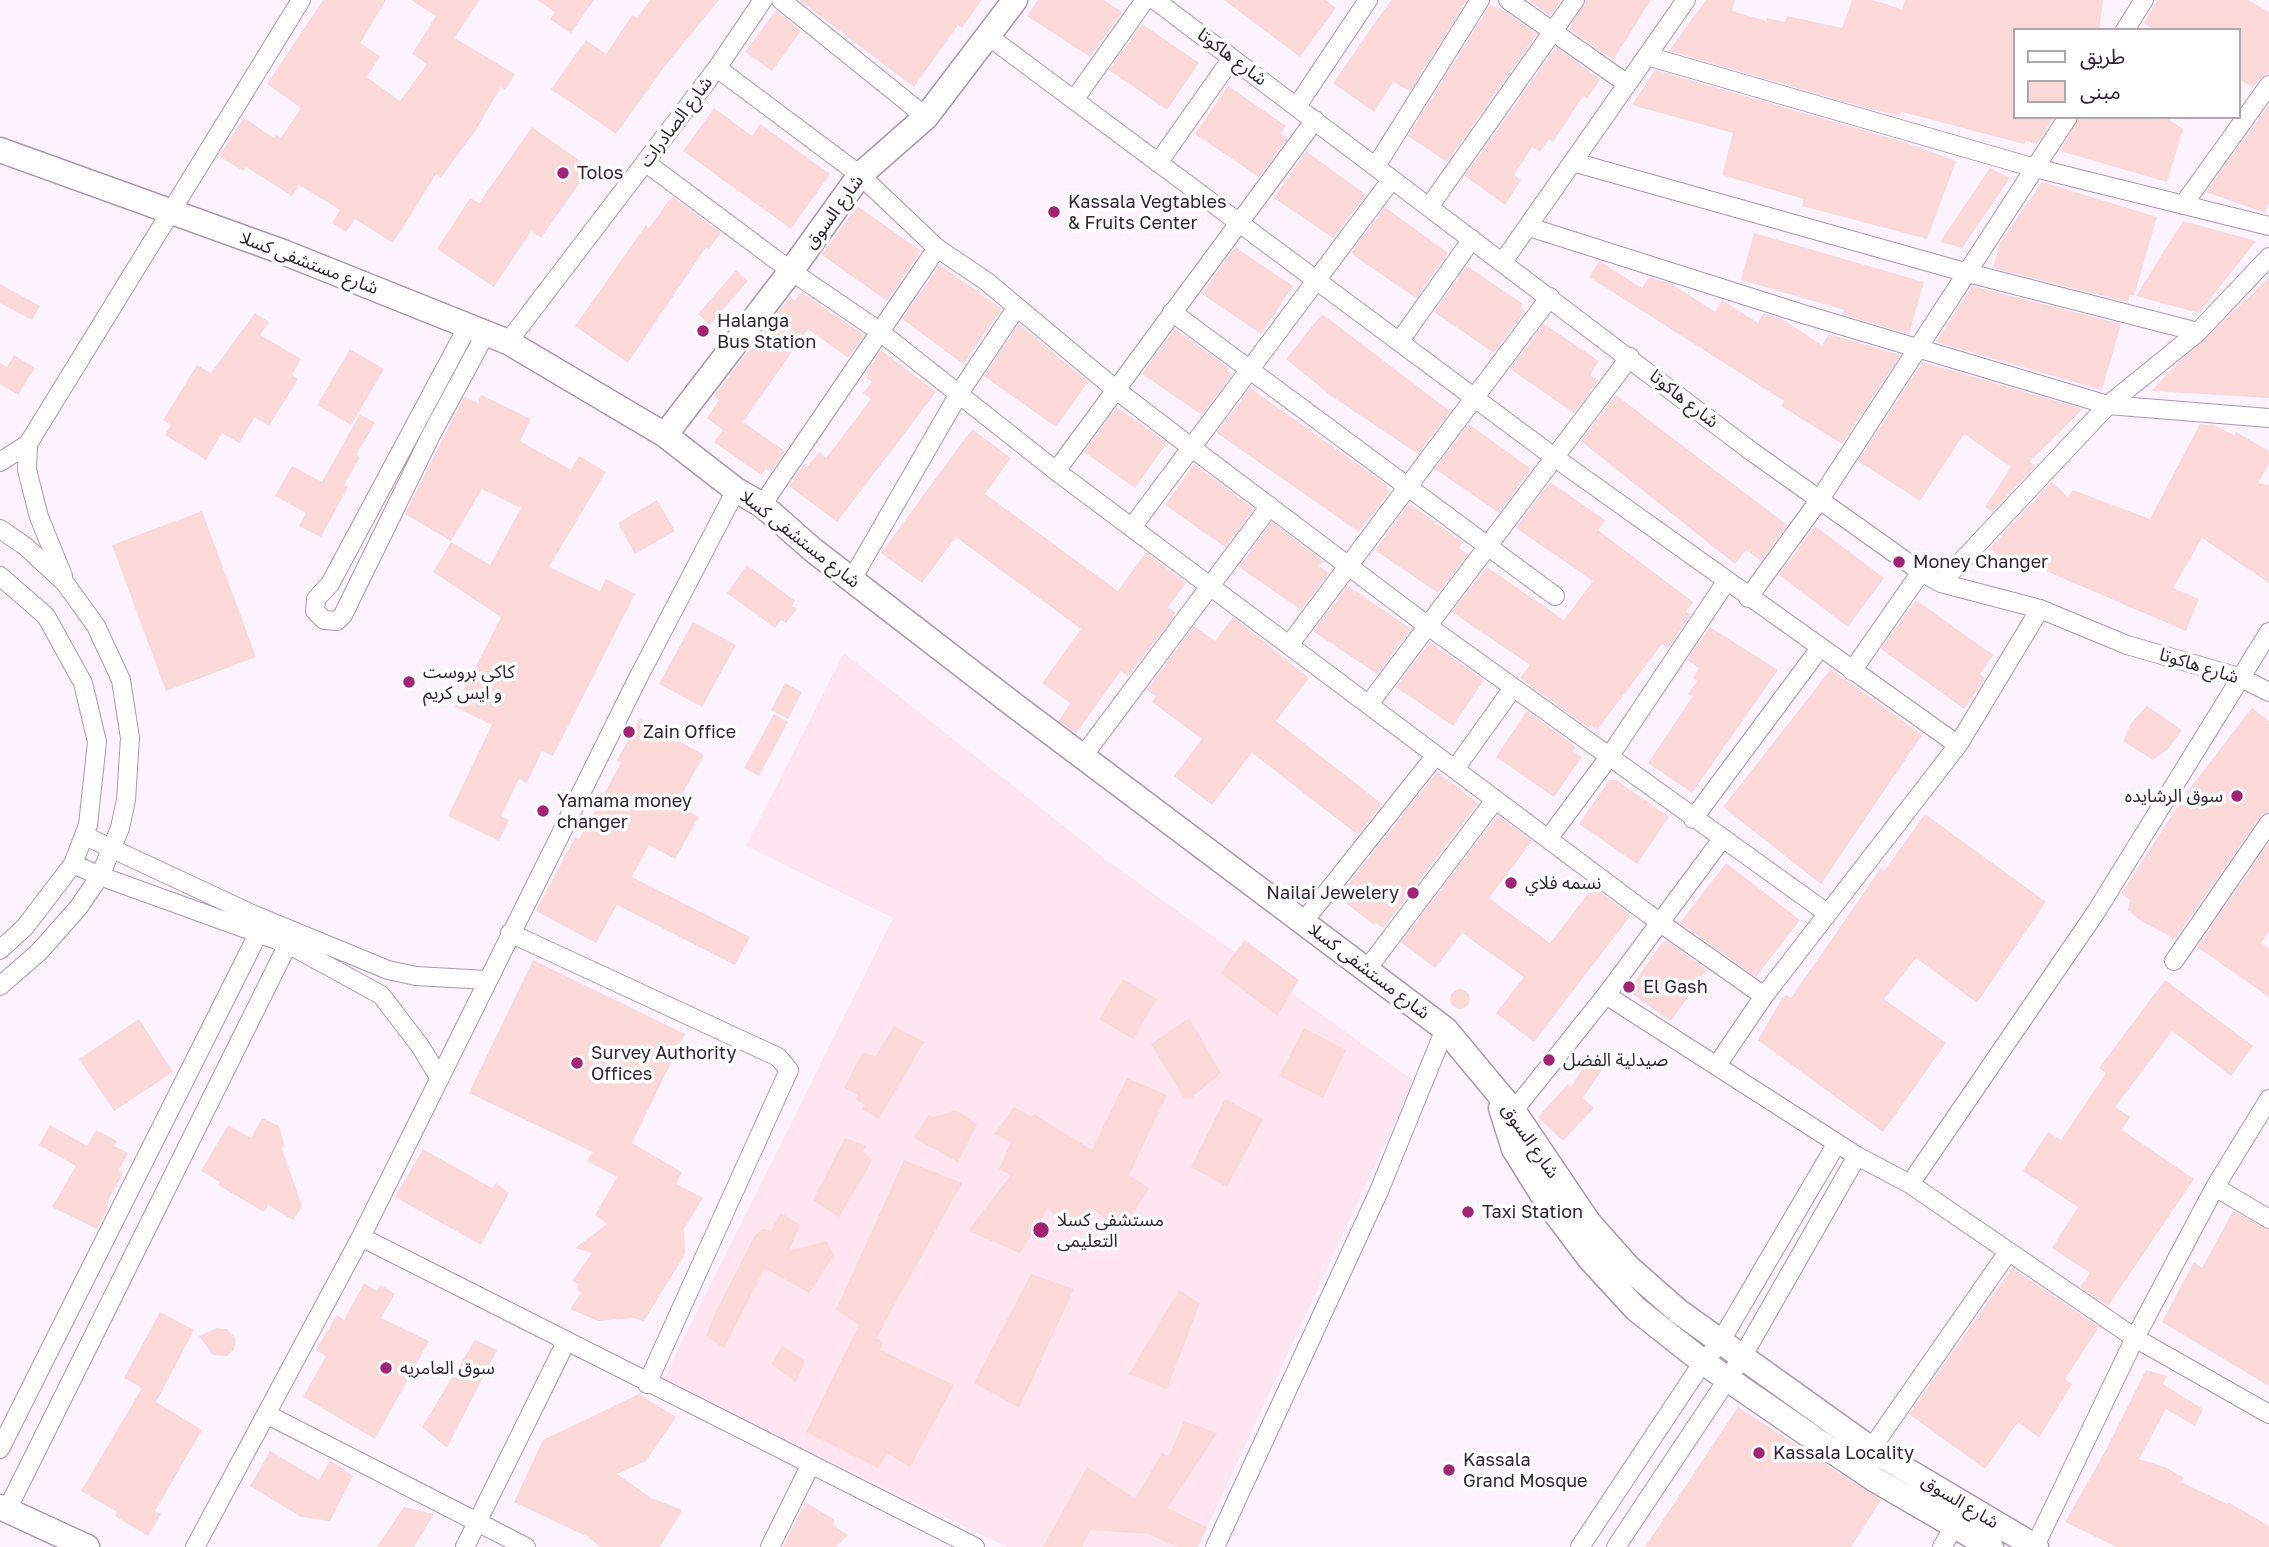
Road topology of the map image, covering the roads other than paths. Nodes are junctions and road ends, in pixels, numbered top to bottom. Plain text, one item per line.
1 (301, 0) edge
2 (764, 0) edge
3 (781, 0) edge
4 (1015, 0) edge
5 (1144, 0) edge
6 (1155, 0) edge
7 (1368, 0) edge
8 (1480, 0) edge
9 (1508, 0) edge
10 (1575, 0) edge
11 (1686, 0) edge
12 (2144, 0) edge
13 (2126, 28) edge
14 (1551, 30) junction
15 (988, 36) junction
16 (1647, 56) junction
17 (1232, 58) junction
18 (717, 68) junction
19 (1626, 83) junction
20 (2269, 85) edge
21 (1074, 100) junction
22 (1297, 106) junction
23 (926, 117) junction
24 (2067, 119) edge
25 (1315, 120) junction
26 (0, 150) edge
27 (645, 162) junction
28 (1573, 162) junction
29 (1158, 163) junction
30 (1376, 166) junction
31 (2035, 168) junction
32 (860, 175) junction
33 (1392, 178) junction
34 (2182, 205) junction
35 (1429, 207) junction
36 (172, 211) junction
37 (1239, 223) junction
38 (2269, 226) edge
39 (1530, 227) junction
40 (1472, 239) junction
41 (937, 248) junction
42 (2269, 257) edge
43 (1502, 263) junction
44 (791, 271) junction
45 (1968, 273) junction
46 (1316, 281) junction
47 (1550, 297) junction
48 (1017, 307) junction
49 (1172, 312) junction
50 (879, 331) junction
51 (2198, 332) junction
52 (487, 334) junction
53 (1399, 342) junction
54 (1919, 350) junction
55 (1630, 357) junction
56 (1251, 370) junction
57 (1115, 389) junction
58 (960, 392) junction
59 (1474, 398) junction
60 (2108, 405) junction
61 (2269, 418) edge
62 (665, 435) junction
63 (29, 444) junction
64 (1192, 448) junction
65 (1554, 457) junction
66 (0, 462) edge
67 (1056, 471) junction
68 (1408, 487) junction
69 (736, 489) junction
70 (1820, 499) junction
71 (762, 505) junction
72 (1270, 506) junction
73 (1132, 527) junction
74 (0, 529) edge
75 (1488, 547) junction
76 (1348, 565) junction
77 (1921, 572) junction
78 (0, 576) edge
79 (852, 579) junction
80 (1726, 582) junction
81 (65, 583) junction
82 (1941, 583) junction
83 (1210, 586) junction
84 (1555, 596) dead end
85 (1748, 598) junction
86 (2040, 609) junction
87 (1429, 626) junction
88 (2269, 632) edge
89 (1289, 645) junction
90 (1820, 648) junction
91 (1852, 671) junction
92 (2239, 677) junction
93 (1513, 688) junction
94 (2269, 692) edge
95 (1368, 704) junction
96 (1958, 745) junction
97 (1436, 755) junction
98 (1083, 756) junction
99 (1608, 757) junction
100 (1455, 769) junction
101 (1495, 800) junction
102 (1693, 818) junction
103 (2269, 823) edge
104 (85, 836) junction
105 (1548, 839) junction
106 (1722, 839) junction
107 (112, 849) junction
108 (73, 863) junction
109 (100, 876) junction
110 (1827, 913) junction
111 (1304, 921) junction
112 (1659, 922) junction
113 (259, 932) junction
114 (510, 933) junction
115 (288, 944) junction
116 (0, 950) edge
117 (2174, 961) dead end
118 (1367, 969) junction
119 (487, 981) junction
120 (0, 986) edge
121 (1606, 995) junction
122 (1764, 996) junction
123 (1445, 1029) junction
124 (1717, 1065) junction
125 (439, 1077) junction
126 (2269, 1099) edge
127 (1506, 1110) junction
128 (1837, 1143) junction
129 (1857, 1156) junction
130 (1910, 1185) junction
131 (2215, 1187) junction
132 (2269, 1219) edge
133 (361, 1237) junction
134 (2008, 1252) junction
135 (2135, 1338) junction
136 (566, 1342) junction
137 (1711, 1353) junction
138 (1734, 1369) junction
139 (647, 1384) junction
140 (2269, 1414) edge
141 (268, 1415) junction
142 (1665, 1419) junction
143 (1690, 1437) junction
144 (0, 1449) edge
145 (1871, 1449) junction
146 (810, 1466) junction
147 (1874, 1479) junction
148 (1624, 1480) junction
149 (1648, 1499) junction
150 (3, 1508) edge
151 (1961, 1516) junction
152 (478, 1522) junction
153 (1584, 1545) edge
154 (88, 1547) edge
155 (195, 1547) edge
156 (466, 1547) edge
157 (526, 1547) edge
158 (770, 1547) edge
159 (975, 1547) edge
160 (1215, 1547) edge
161 (1616, 1547) edge
162 (1942, 1547) edge
163 (1991, 1547) edge
164 (2035, 1547) edge

1 - 36 street
2 - 18 street, شارع الصادرات
3 - 23 street
4 - 15 main road, شارع السوق
5 - 21 street
6 - 17 street, شارع هاكوتا
7 - 22 street
8 - 30 street
9 - 14 street
10 - 14 street
11 - 16 street
12 - 13 street
14 - 19 street
14 - 35 street
15 - 21 street
15 - 23 main road, شارع السوق
16 - 19 street
16 - 31 street
17 - 22 street, شارع هاكوتا
17 - 29 street
18 - 27 street, شارع الصادرات
18 - 32 street
19 - 28 street
20 - 34 street
21 - 29 street
22 - 25 street, شارع هاكوتا
23 - 32 main road, شارع السوق
24 - 31 street
25 - 30 street, شارع هاكوتا
25 - 37 street
26 - 36 main road, شارع مستشفى كسلا
27 - 44 street
27 - 52 street, شارع الصادرات
28 - 39 street
28 - 45 street
29 - 37 street
30 - 33 street, شارع هاكوتا
31 - 34 street
31 - 45 street
32 - 41 street
32 - 44 main road, شارع السوق
33 - 35 street, شارع هاكوتا
33 - 46 street
34 - 38 street
35 - 40 street, شارع هاكوتا
36 - 52 main road, شارع مستشفى كسلا
36 - 63 street
37 - 46 street
37 - 49 street
39 - 43 street
39 - 54 street
40 - 43 street, شارع هاكوتا
40 - 53 street
41 - 48 street
41 - 50 street
42 - 51 street
43 - 47 street, شارع هاكوتا
44 - 50 street
44 - 62 main road, شارع السوق
45 - 51 street
45 - 54 street
46 - 53 street
46 - 56 street
47 - 55 street, شارع هاكوتا
47 - 59 street
48 - 57 street
48 - 58 street
49 - 56 street
49 - 57 street
50 - 58 street
50 - 71 street
51 - 60 street
52 - 52 street
52 - 62 main road, شارع مستشفى كسلا
53 - 59 street
54 - 60 street
54 - 70 street
55 - 65 street
55 - 70 street, شارع هاكوتا
56 - 64 street
56 - 68 street
57 - 64 street
57 - 67 street
58 - 67 street
58 - 79 street
59 - 65 street
59 - 68 street
60 - 61 street
60 - 82 street
62 - 69 main road, شارع مستشفى كسلا
63 - 66 street
63 - 81 street
64 - 72 street
64 - 73 street
65 - 75 street
65 - 80 street
67 - 73 street
68 - 75 street
68 - 76 street
69 - 71 main road, شارع مستشفى كسلا
69 - 114 street
70 - 77 street, شارع هاكوتا
70 - 85 street
71 - 79 main road, شارع مستشفى كسلا
72 - 76 street
72 - 83 street
73 - 83 street
74 - 81 street
75 - 84 street
75 - 87 street
76 - 87 street
76 - 89 street
77 - 82 street, شارع هاكوتا
77 - 91 street
78 - 104 street
79 - 98 main road, شارع مستشفى كسلا
80 - 85 street
80 - 99 street
81 - 107 street
82 - 86 street, شارع هاكوتا
83 - 89 street
83 - 98 street
85 - 90 street
86 - 92 street, شارع هاكوتا
86 - 96 street
87 - 93 street
87 - 95 street
88 - 92 street
89 - 95 street
90 - 91 street
90 - 102 street
91 - 96 street
92 - 94 street, شارع هاكوتا
92 - 130 street
93 - 99 street
93 - 100 street
95 - 97 street
96 - 110 street
97 - 100 street
97 - 111 street
98 - 111 main road, شارع مستشفى كسلا
99 - 102 street
99 - 105 street
100 - 101 street
101 - 105 street
101 - 118 street
102 - 106 street
103 - 117 street
104 - 107 street
104 - 108 street
105 - 112 street
106 - 110 street
106 - 112 street
107 - 109 street
107 - 119 street
108 - 109 street
108 - 116 street
109 - 113 street
109 - 120 street
110 - 122 street
111 - 118 main road, شارع مستشفى كسلا
112 - 121 street
112 - 122 street
113 - 115 street
113 - 144 street
114 - 119 street
114 - 139 street
115 - 125 street
115 - 150 street
118 - 123 main road, شارع مستشفى كسلا
119 - 125 street
121 - 124 street
121 - 127 street
122 - 124 street
123 - 127 main road, شارع مستشفى كسلا
123 - 160 street
124 - 128 street
125 - 133 street
126 - 131 street
127 - 137 main road, شارع السوق
128 - 129 street
128 - 137 street
129 - 130 street
129 - 138 street
130 - 134 street
131 - 132 street
131 - 135 street
133 - 136 street
133 - 141 street
134 - 135 street
134 - 145 street
135 - 140 street
135 - 164 street
136 - 139 street
136 - 152 street
137 - 138 main road, شارع السوق
137 - 142 street
138 - 143 street
138 - 145 main road, شارع السوق
138 - 147 main road, شارع السوق
139 - 146 street
141 - 152 street
141 - 155 street
142 - 143 street
142 - 148 street
143 - 149 street
145 - 147 street
145 - 151 main road, شارع السوق
146 - 158 street
146 - 159 street
147 - 151 main road, شارع السوق
148 - 149 street
148 - 153 street
149 - 161 street
150 - 154 main road
151 - 162 street
151 - 163 main road, شارع السوق
151 - 164 main road, شارع السوق
152 - 156 street
152 - 157 street

